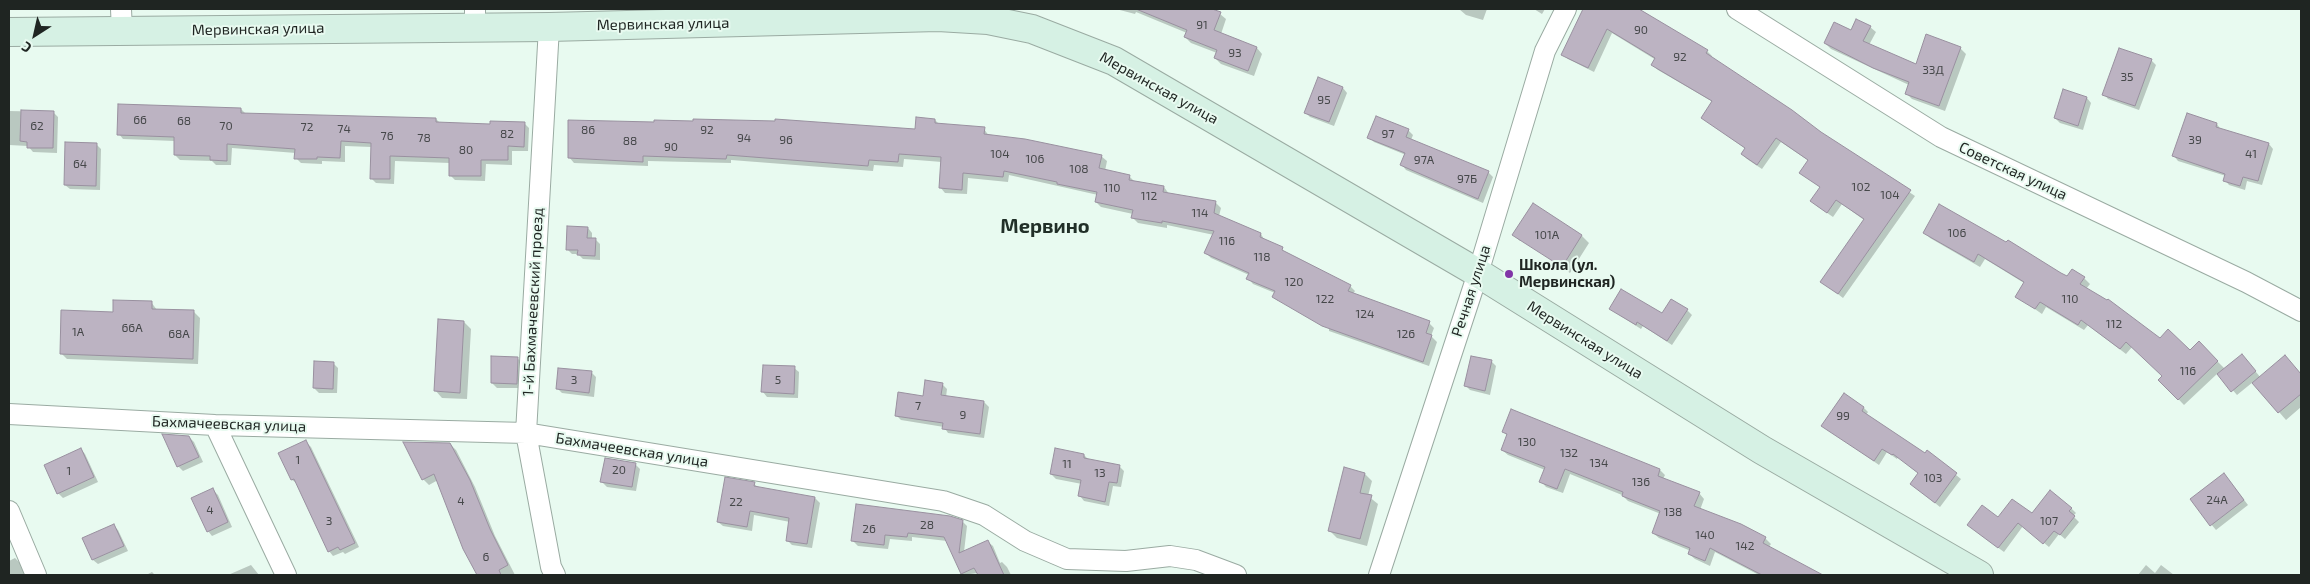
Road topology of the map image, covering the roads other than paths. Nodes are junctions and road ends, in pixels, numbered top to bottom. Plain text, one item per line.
1 (1566, 9) edge
2 (1737, 9) edge
3 (475, 18) edge
4 (121, 20) edge
5 (549, 27) junction
6 (9, 32) edge
7 (1478, 274) junction
8 (2301, 311) edge
9 (9, 414) edge
10 (216, 425) junction
11 (526, 433) junction
12 (9, 511) edge
13 (36, 575) edge
14 (286, 575) edge
15 (555, 575) edge
16 (1236, 575) edge
17 (1379, 575) edge
18 (1980, 575) edge

1 - 7 street, Речная улица
2 - 8 street, Советская улица
3 - 4 street, Мервинская улица
3 - 5 street, Мервинская улица
4 - 6 street, Мервинская улица
5 - 7 street, Мервинская улица
5 - 11 street, 1-й Бахмачеевский проезд
7 - 17 street, Речная улица
7 - 18 street, Мервинская улица
9 - 10 street, Бахмачеевская улица
10 - 11 street, Бахмачеевская улица
10 - 14 street
11 - 15 street, 1-й Бахмачеевский проезд
11 - 16 street, Бахмачеевская улица
12 - 13 street

